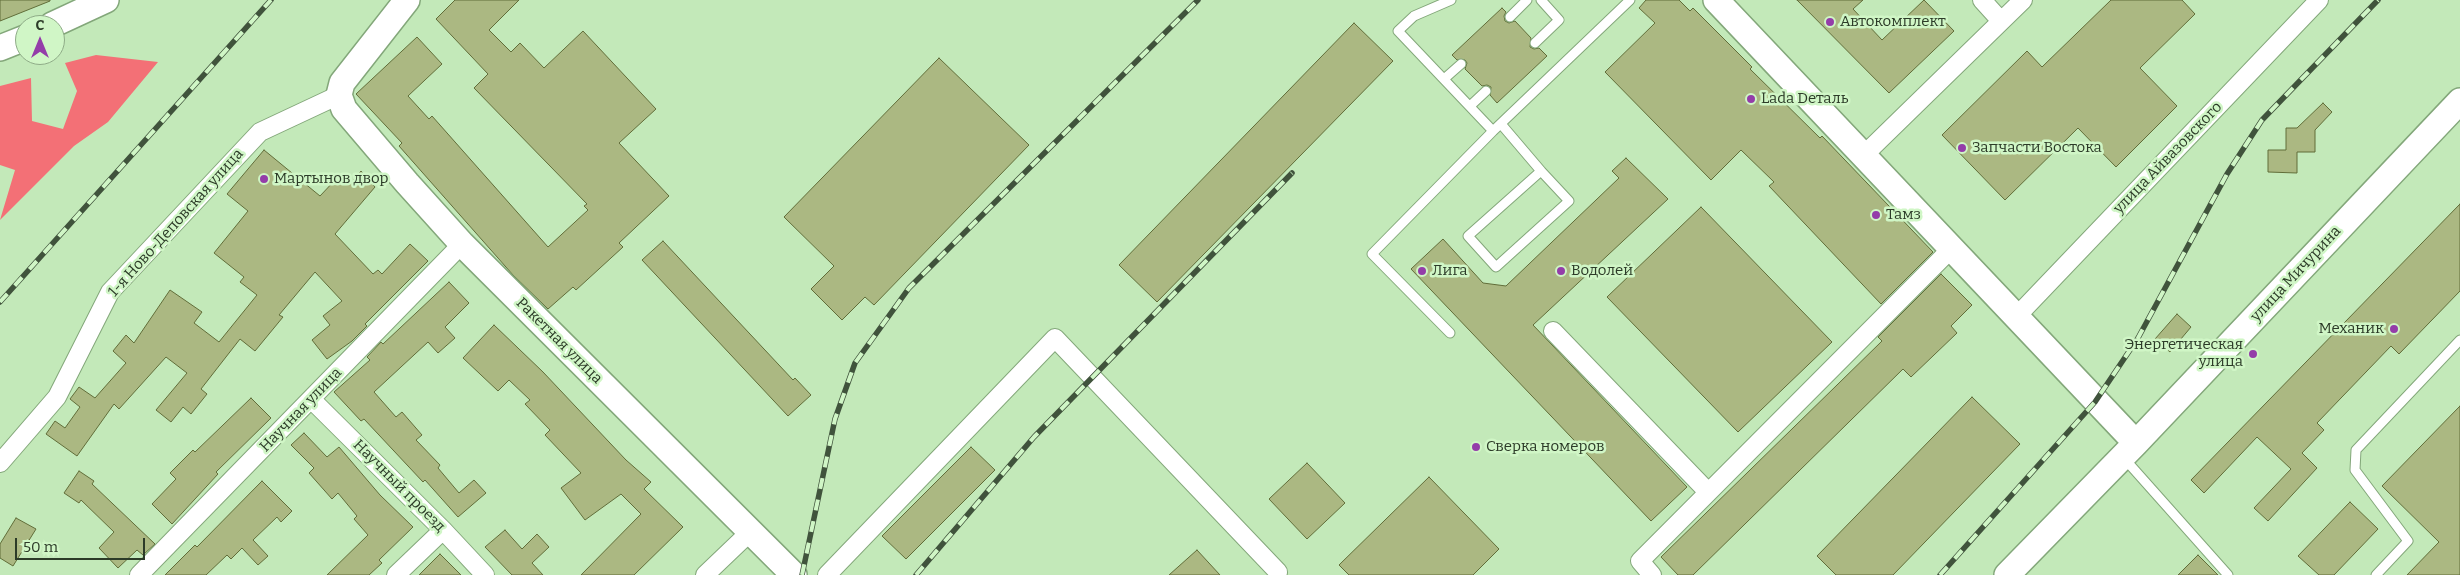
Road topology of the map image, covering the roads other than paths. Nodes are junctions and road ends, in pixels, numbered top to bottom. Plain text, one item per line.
1 (106, 0) edge
2 (407, 0) edge
3 (1451, 0) edge
4 (1527, 0) edge
5 (1541, 0) edge
6 (1630, 0) edge
7 (1716, 0) edge
8 (1982, 0) edge
9 (2023, 0) edge
10 (2319, 0) edge
11 (1510, 17) dead end
12 (65, 19) edge
13 (2001, 21) junction
14 (15, 42) edge
15 (1535, 43) dead end
16 (0, 48) edge
17 (1461, 64) dead end
18 (1444, 79) junction
19 (1486, 91) dead end
20 (339, 95) junction
21 (2460, 101) edge
22 (1470, 106) junction
23 (1501, 124) junction
24 (1493, 131) junction
25 (1864, 155) junction
26 (1541, 171) junction
27 (462, 244) junction
28 (1952, 248) junction
29 (2017, 316) junction
30 (1553, 331) dead end
31 (1450, 333) dead end
32 (2460, 340) edge
33 (311, 399) junction
34 (2129, 450) junction
35 (0, 463) edge
36 (1708, 492) junction
37 (443, 530) junction
38 (750, 532) junction
39 (1278, 572) dead end
40 (139, 575) edge
41 (396, 575) edge
42 (484, 575) edge
43 (705, 575) edge
44 (794, 575) edge
45 (827, 575) edge
46 (1652, 575) edge
47 (2007, 575) edge
48 (2228, 575) edge
49 (2376, 575) edge

1 - 12 street
2 - 20 street
3 - 18 lane
4 - 11 lane
5 - 15 lane
6 - 23 lane
7 - 25 street
8 - 13 street
9 - 13 street
10 - 29 street, улица Айвазовского
13 - 25 street
14 - 16 street
17 - 18 lane
18 - 22 lane
19 - 22 lane
20 - 27 street, Ракетная улица
20 - 35 street, 1-я Ново-Деповская улица
21 - 34 street, улица Мичурина
22 - 24 lane
23 - 24 lane
23 - 26 lane
24 - 31 lane
25 - 28 street
26 - 26 lane
27 - 33 street, Научная улица
27 - 38 street, Ракетная улица
28 - 29 street
28 - 36 street
29 - 34 street
30 - 36 street
32 - 49 lane
33 - 37 street, Научный проезд
33 - 40 street, Научная улица
34 - 47 street, улица Мичурина
34 - 48 lane
36 - 46 street
37 - 41 street
37 - 42 street, Научный проезд
38 - 43 street
38 - 44 street, Ракетная улица
39 - 45 street

